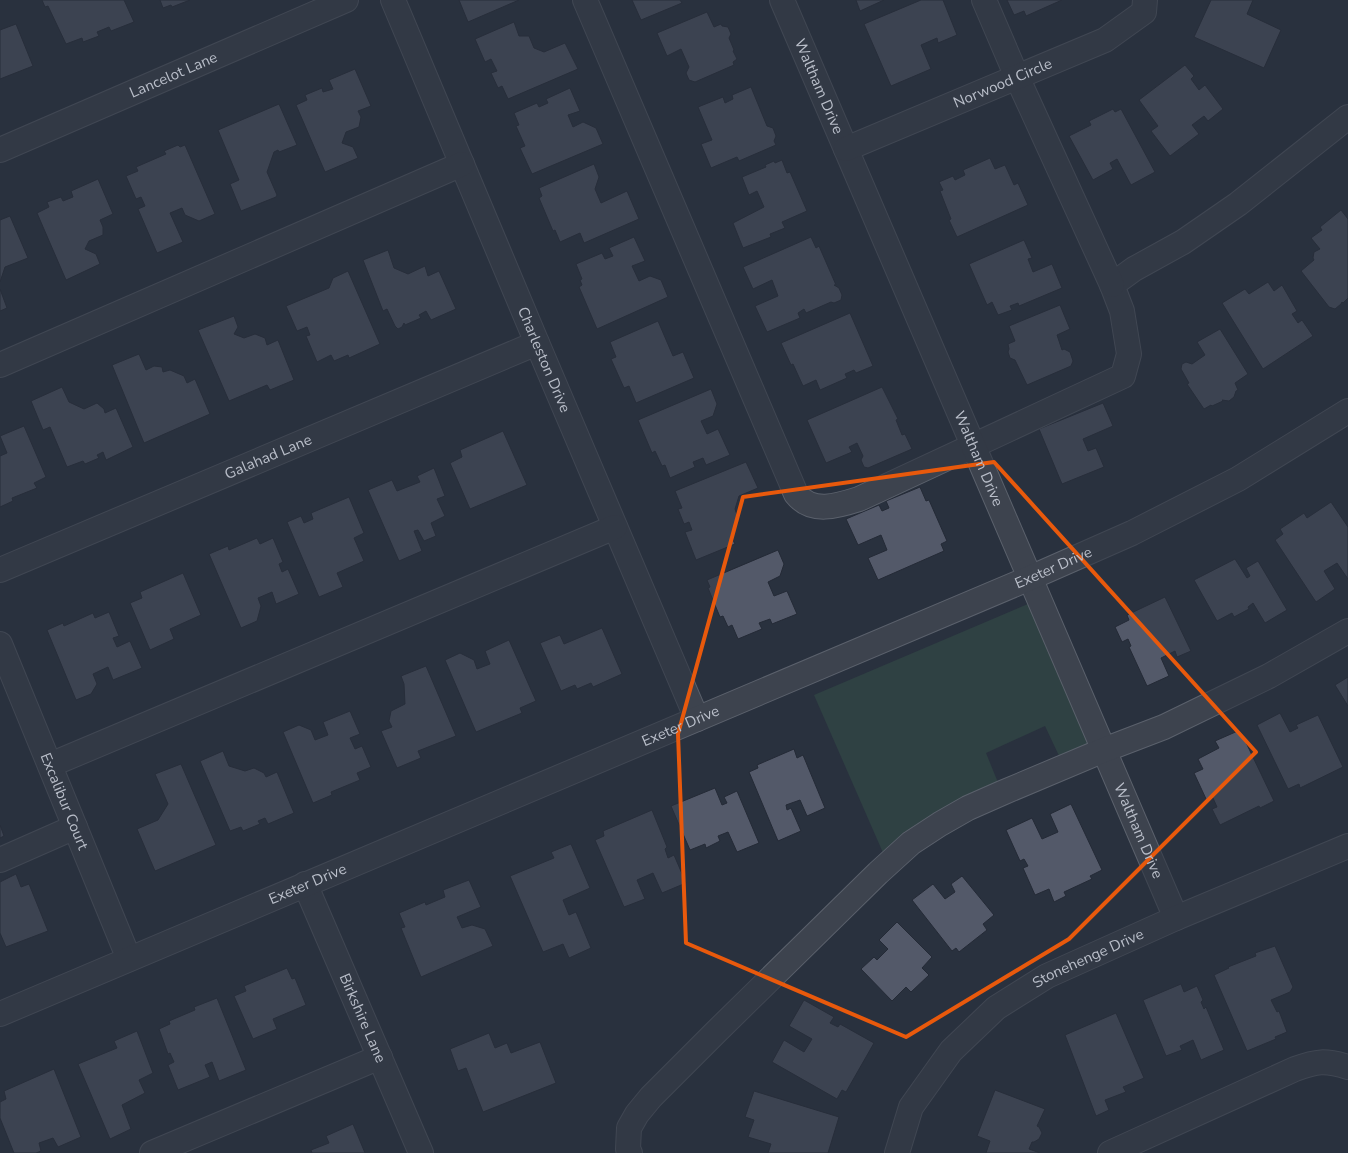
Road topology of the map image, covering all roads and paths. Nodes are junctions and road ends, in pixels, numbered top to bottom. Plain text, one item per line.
1 (346, 0) edge
2 (393, 0) edge
3 (585, 0) edge
4 (782, 0) edge
5 (984, 0) edge
6 (1145, 0) edge
7 (1017, 77) junction
8 (1348, 116) edge
9 (846, 149) junction
10 (0, 150) edge
11 (462, 164) junction
12 (1112, 285) junction
13 (536, 343) junction
14 (0, 365) edge
15 (1348, 411) edge
16 (973, 445) junction
17 (615, 527) junction
18 (0, 570) edge
19 (1030, 578) junction
20 (1348, 631) edge
21 (0, 644) edge
22 (697, 719) junction
23 (1104, 750) junction
24 (50, 765) junction
25 (75, 827) junction
26 (1348, 846) edge
27 (0, 860) edge
28 (305, 884) junction
29 (1176, 918) junction
30 (129, 959) junction
31 (0, 1014) edge
32 (380, 1057) junction
33 (1348, 1067) edge
34 (152, 1153) edge
35 (421, 1153) edge
36 (630, 1153) edge
37 (897, 1153) edge
38 (1110, 1153) edge

1 - 10 street, Lancelot Lane
2 - 11 street, Charleston Drive
3 - 16 street
4 - 9 street, Waltham Drive
5 - 7 street
6 - 7 street, Norwood Circle
7 - 9 street, Norwood Circle
7 - 12 street
8 - 12 street
9 - 16 street, Waltham Drive
11 - 13 street, Charleston Drive
11 - 14 street
12 - 16 street
13 - 17 street, Charleston Drive
13 - 18 street, Galahad Lane
15 - 19 street, Exeter Drive
16 - 19 street, Waltham Drive
17 - 22 street, Charleston Drive
17 - 24 street
19 - 22 street, Exeter Drive
19 - 23 street, Waltham Drive
20 - 23 street
21 - 24 street, Excalibur Court
22 - 28 street, Exeter Drive
23 - 29 street, Waltham Drive
23 - 36 street
24 - 25 street, Excalibur Court
25 - 27 street
25 - 30 street, Excalibur Court
26 - 29 street, Stonehenge Drive
28 - 30 street, Exeter Drive
28 - 32 street, Birkshire Lane
29 - 37 street, Stonehenge Drive
30 - 31 street, Exeter Drive
32 - 34 street
32 - 35 street, Birkshire Lane
33 - 38 street

